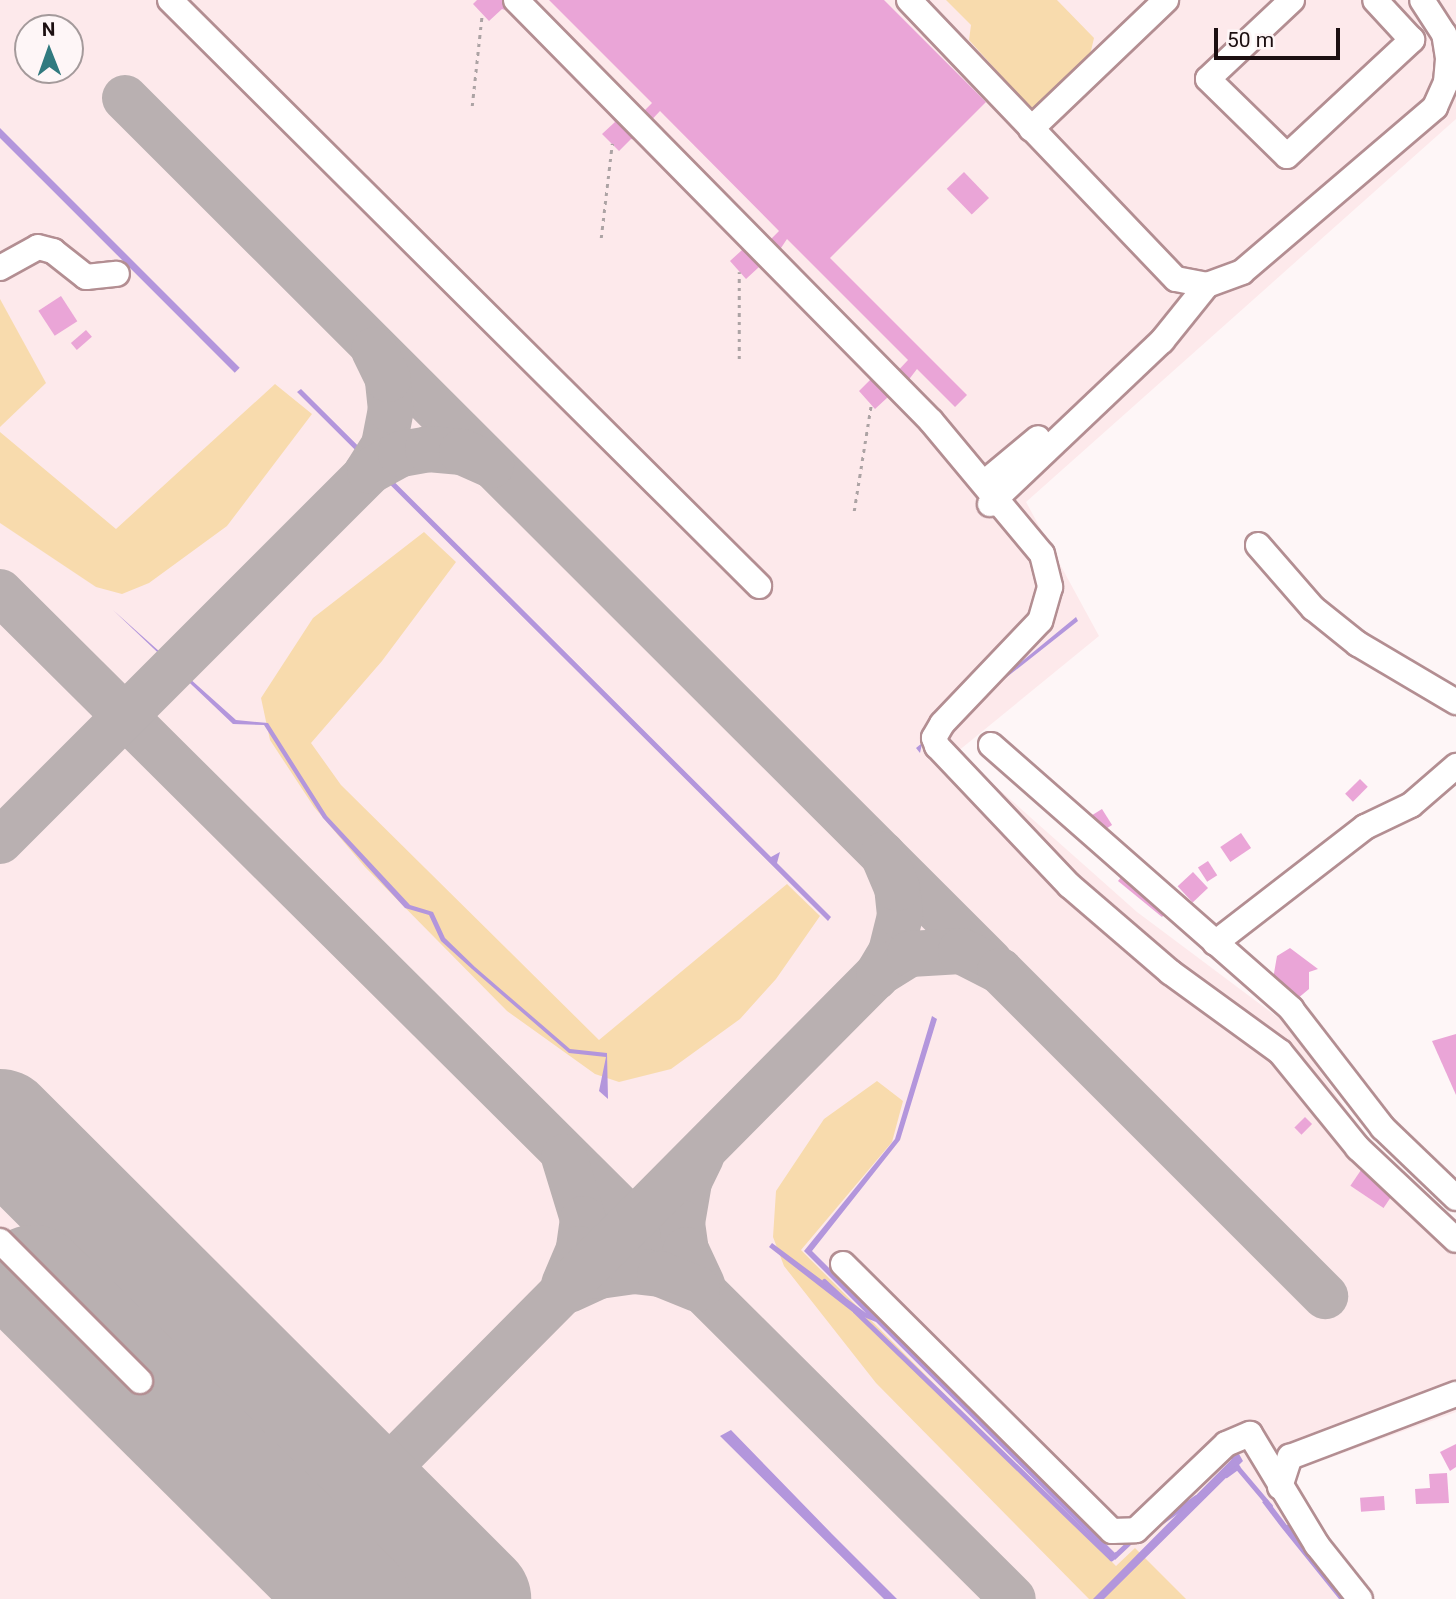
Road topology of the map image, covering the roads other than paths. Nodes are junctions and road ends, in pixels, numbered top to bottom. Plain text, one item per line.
1 (170, 0) edge
2 (516, 0) edge
3 (909, 0) edge
4 (1166, 0) edge
5 (1292, 0) edge
6 (1375, 0) edge
7 (1422, 0) edge
8 (1031, 129) junction
9 (0, 268) edge
10 (117, 274) dead end
11 (1208, 285) junction
12 (1148, 345) dead end
13 (990, 495) junction
14 (1258, 545) dead end
15 (759, 586) dead end
16 (1456, 702) edge
17 (991, 745) dead end
18 (1456, 766) edge
19 (1215, 943) junction
20 (1456, 1198) edge
21 (1456, 1240) edge
22 (0, 1241) edge
23 (843, 1264) dead end
24 (140, 1381) dead end
25 (1456, 1394) edge
26 (1280, 1487) junction
27 (1360, 1599) edge

1 - 15 street
2 - 13 street
3 - 8 street
4 - 8 street
5 - 6 street
7 - 11 street
8 - 11 street
9 - 10 street
11 - 13 street
12 - 13 street
13 - 21 street
14 - 16 street
17 - 19 street
18 - 19 street
19 - 20 street
22 - 24 street
23 - 26 street
25 - 26 street
26 - 27 street

